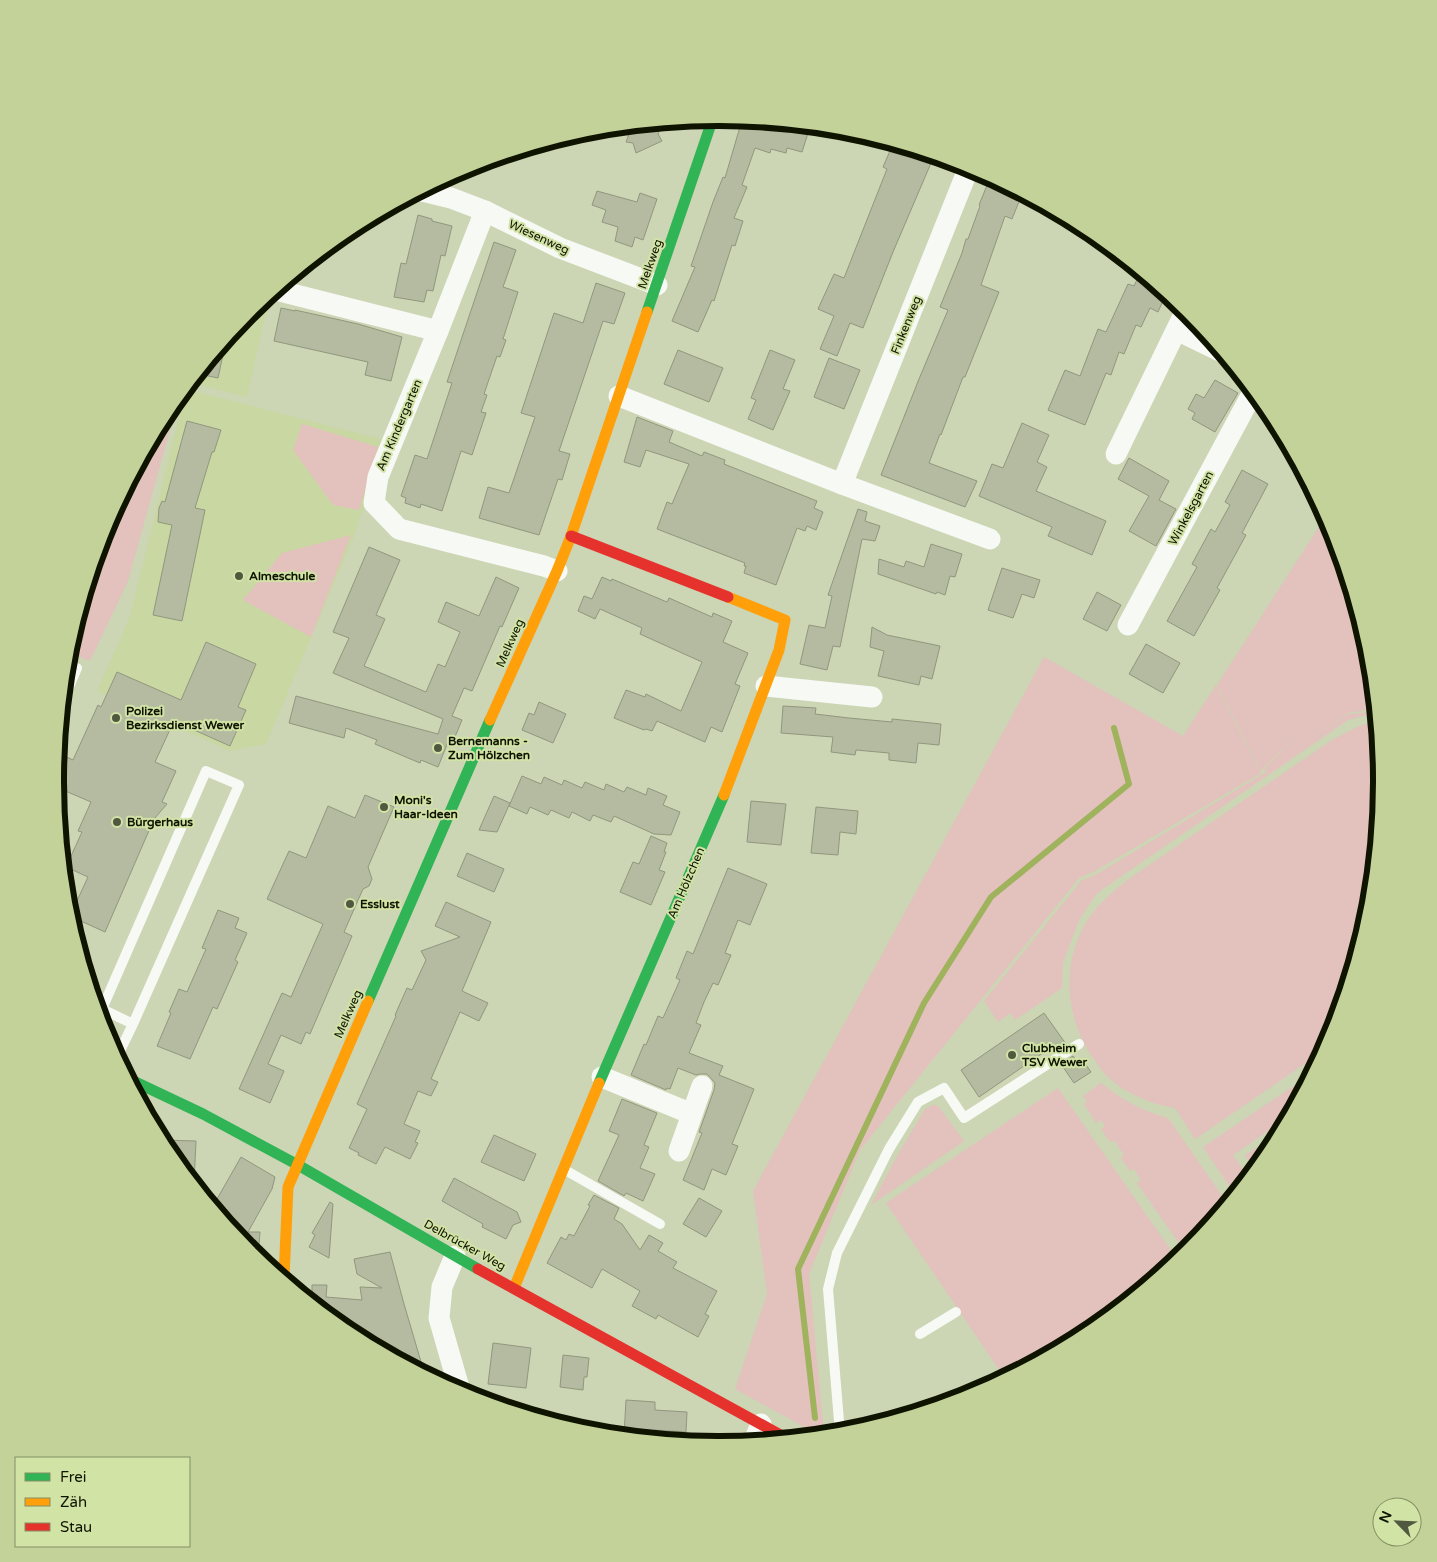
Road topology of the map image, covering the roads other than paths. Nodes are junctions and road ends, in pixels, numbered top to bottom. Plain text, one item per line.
1 (710, 126) edge
2 (966, 175) edge
3 (431, 193) edge
4 (485, 211) junction
5 (657, 285) junction
6 (284, 292) edge
7 (1182, 319) edge
8 (438, 330) junction
9 (1177, 330) junction
10 (1208, 346) edge
11 (619, 396) junction
12 (1250, 399) edge
13 (1116, 454) dead end
14 (842, 484) junction
15 (571, 536) junction
16 (990, 539) dead end
17 (557, 571) junction
18 (1128, 625) dead end
19 (77, 668) dead end
20 (71, 682) edge
21 (766, 686) junction
22 (872, 697) dead end
23 (104, 1005) edge
24 (106, 1011) edge
25 (133, 1024) junction
26 (1079, 1044) dead end
27 (122, 1049) edge
28 (602, 1077) junction
29 (702, 1086) dead end
30 (141, 1089) edge
31 (692, 1114) junction
32 (679, 1151) dead end
33 (298, 1165) junction
34 (564, 1170) junction
35 (660, 1224) dead end
36 (455, 1256) junction
37 (284, 1271) edge
38 (514, 1288) junction
39 (956, 1312) dead end
40 (920, 1334) dead end
41 (457, 1381) edge
42 (839, 1424) edge
43 (757, 1432) edge

1 - 5 street, Melkweg
2 - 14 street, Finkenweg
3 - 4 street, Wiesenweg
4 - 5 street, Wiesenweg
4 - 8 street, Am Kindergarten
5 - 11 street, Melkweg
6 - 8 street
7 - 9 street
8 - 17 street, Am Kindergarten
9 - 10 street
9 - 13 street
11 - 14 street
11 - 15 street, Melkweg
12 - 18 street, Winkelsgarten
14 - 16 street
15 - 17 street, Melkweg
15 - 21 street, Am Hölzchen
17 - 33 street, Melkweg
19 - 20 lane
21 - 22 street
21 - 28 street, Am Hölzchen
23 - 25 lane
24 - 25 lane
25 - 27 lane
26 - 42 lane
28 - 31 street
28 - 34 street, Am Hölzchen
29 - 31 street
30 - 33 street, Delbrücker Weg
31 - 32 street
33 - 36 street, Delbrücker Weg
33 - 37 street, Melkweg
34 - 35 lane
34 - 38 street, Am Hölzchen
36 - 38 street, Delbrücker Weg
36 - 41 street
38 - 43 street, Delbrücker Weg
39 - 40 lane

